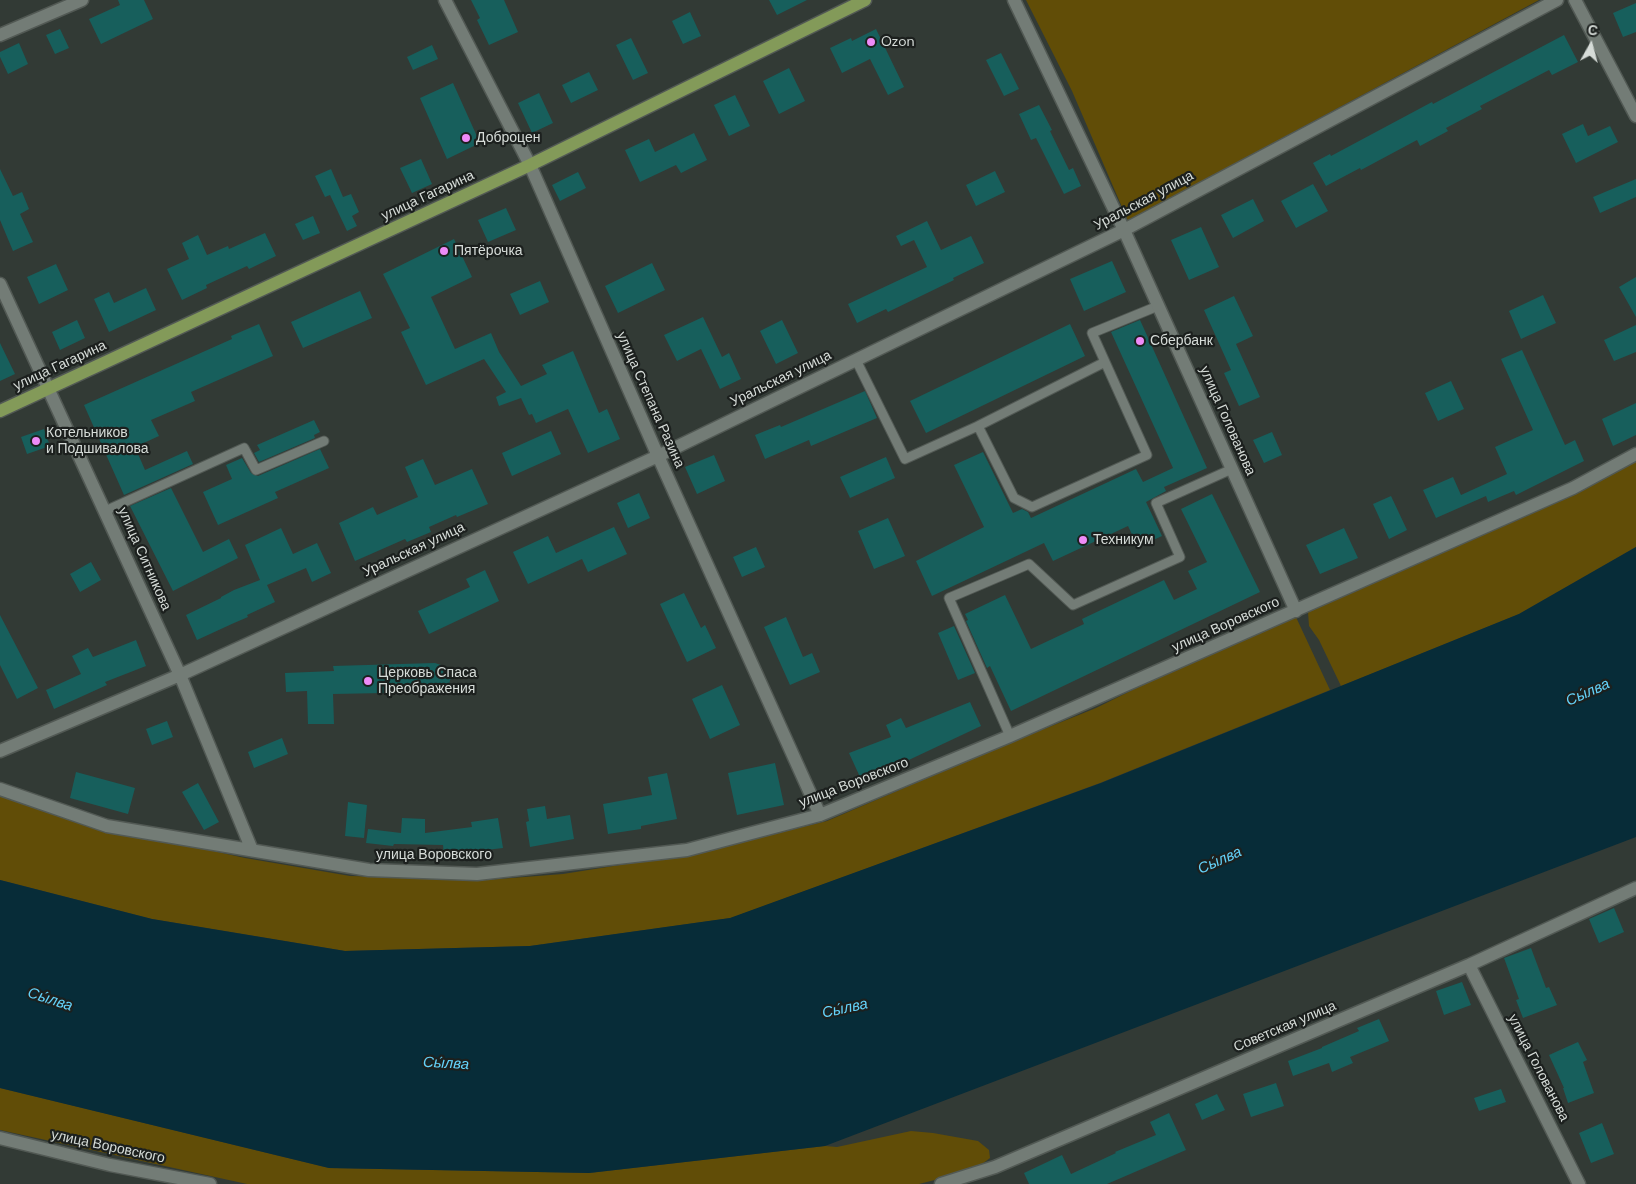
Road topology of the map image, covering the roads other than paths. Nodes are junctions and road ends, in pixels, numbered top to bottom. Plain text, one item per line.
1 (82, 0) edge
2 (444, 0) edge
3 (864, 0) edge
4 (1014, 0) edge
5 (1557, 0) edge
6 (1576, 0) edge
7 (0, 35) edge
8 (1636, 116) edge
9 (530, 165) junction
10 (1124, 230) junction
11 (0, 284) edge
12 (1158, 306) junction
13 (856, 360) junction
14 (1105, 362) junction
15 (49, 388) junction
16 (0, 411) edge
17 (978, 426) junction
18 (324, 441) dead end
19 (1636, 454) edge
20 (658, 456) junction
21 (1232, 469) junction
22 (105, 511) junction
23 (1296, 611) junction
24 (180, 675) junction
25 (1010, 736) junction
26 (0, 751) edge
27 (0, 789) edge
28 (820, 815) junction
29 (252, 850) junction
30 (1636, 888) edge
31 (1469, 965) junction
32 (0, 1138) edge
33 (210, 1184) edge
34 (941, 1184) edge
35 (1579, 1184) edge

1 - 7 street
2 - 9 street, улица Степана Разина
3 - 9 main road, улица Гагарина
4 - 10 street, улица Голованова
5 - 10 street, Уральская улица
6 - 8 street
9 - 15 main road, улица Гагарина
9 - 20 street, улица Степана Разина
10 - 12 street, улица Голованова
10 - 13 street, Уральская улица
11 - 15 street, улица Ситникова
12 - 14 lane
12 - 21 street, улица Голованова
13 - 17 lane
13 - 20 street, Уральская улица
14 - 17 lane
14 - 17 lane
15 - 16 main road, улица Гагарина
15 - 22 street, улица Ситникова
18 - 22 lane
19 - 23 street, улица Воровского
20 - 24 street, Уральская улица
20 - 28 street, улица Степана Разина
21 - 23 street, улица Голованова
21 - 25 lane
22 - 24 street, улица Ситникова
23 - 25 street, улица Воровского
24 - 26 street, Уральская улица
24 - 29 street, улица Ситникова
25 - 28 street, улица Воровского
27 - 29 street, улица Воровского
28 - 29 street, улица Воровского
30 - 31 street, Советская улица
31 - 34 street, Советская улица
31 - 35 street, улица Голованова
32 - 33 street, улица Воровского

